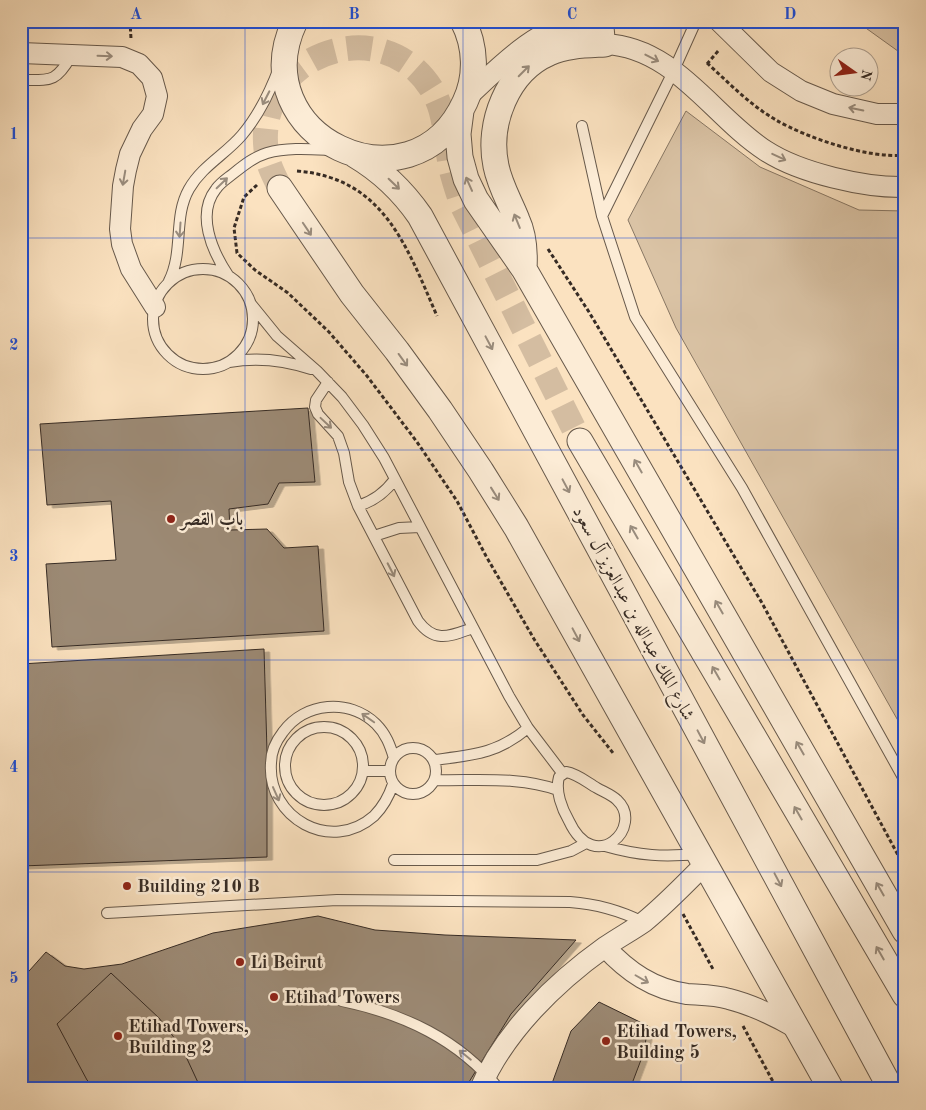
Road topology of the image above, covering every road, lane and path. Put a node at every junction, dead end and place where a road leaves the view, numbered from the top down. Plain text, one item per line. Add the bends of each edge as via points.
1 (130, 21) edge
2 (463, 21) edge
3 (696, 21) edge
4 (725, 28) edge
5 (604, 31) edge
6 (290, 32) edge
7 (132, 42) dead end
8 (21, 53) edge
9 (71, 56) junction
10 (707, 64) junction
11 (674, 70) junction
12 (21, 80) edge
13 (690, 84) junction
14 (464, 103) junction
15 (905, 114) edge
16 (582, 126) dead end
17 (349, 153) junction
18 (905, 155) edge
19 (276, 181) junction
20 (905, 187) edge
21 (602, 216) junction
22 (544, 243) dead end
23 (524, 269) junction
24 (228, 276) junction
25 (167, 284) junction
26 (250, 304) junction
27 (155, 307) junction
28 (437, 316) dead end
29 (228, 363) junction
30 (316, 371) junction
31 (328, 382) junction
32 (580, 441) tunnel mouth
33 (395, 479) junction
34 (358, 506) junction
35 (420, 527) junction
36 (374, 536) junction
37 (473, 628) junction
38 (528, 728) junction
39 (394, 758) junction
40 (617, 758) dead end
41 (434, 760) junction
42 (362, 771) junction
43 (390, 771) junction
44 (562, 774) junction
45 (435, 780) junction
46 (905, 781) edge
47 (393, 784) junction
48 (558, 790) junction
49 (586, 843) junction
50 (604, 846) junction
51 (702, 859) junction
52 (394, 860) dead end
53 (905, 868) edge
54 (680, 909) dead end
55 (107, 913) dead end
56 (643, 922) junction
57 (905, 931) edge
58 (605, 947) junction
59 (714, 971) dead end
60 (905, 995) edge
61 (342, 1001) dead end
62 (742, 1024) dead end
63 (796, 1028) junction
64 (483, 1081) edge
65 (499, 1089) edge
66 (777, 1089) edge
67 (830, 1089) edge
68 (891, 1089) edge

1 - 7 path
2 - 14 street via 474,62
3 - 11 lane
4 - 10 path
15 -> 4 street via 877,114 833,104 801,91 771,72
5 -> 11 street via 629,48
5 - 14 street via 570,27 553,30 519,51
23 -> 5 street via 521,231 496,166 494,139 498,114 513,84 537,59
6 - 17 street, شارع الملك عبدالله بن عبدالعزيز آل سعود via 285,71 298,112 314,132
6 -> 25 lane via 266,99 255,118 242,135 196,177 188,190 180,217 177,260
8 - 9 street
9 - 12 lane via 64,69 52,79
9 -> 27 street via 122,57 139,64 152,78 157,96 154,114 142,129 130,154 123,186 120,229 131,269
10 - 13 path
10 - 18 path via 776,120 818,140 858,152
11 - 13 street
11 - 21 lane
13 -> 20 street via 767,152 804,168 848,181
14 - 17 street via 442,135 415,151 385,158
23 -> 14 street via 476,200 466,179 458,134
16 - 21 lane
24 -> 17 lane via 213,249 208,229 210,198 219,186 245,163 268,153 306,148
17 -> 68 street, شارع الملك عبدالله بن عبدالعزيز آل سعود via 392,181 420,216
19 - 28 path via 298,170 325,176 361,191 391,222 406,246
19 - 40 path via 244,197 234,228 238,253 329,332 417,442 457,502 534,640 583,715
19 -> 51 street via 352,294 481,471 549,585
21 - 46 lane via 635,317 742,488
22 - 53 path via 589,312 762,602
57 -> 23 street
24 - 25 lane via 210,270 192,270
24 - 26 lane via 238,283
25 - 27 lane
26 - 29 lane via 253,315 250,337
26 - 30 lane via 277,336
27 - 29 lane via 154,330 173,359 194,368 206,369
29 - 30 lane via 274,360
30 - 31 lane
31 - 33 lane via 363,425
31 -> 34 lane via 315,407 342,444 345,469
60 -> 32 street
33 - 34 lane via 378,497
33 - 35 lane
34 - 36 lane
35 - 36 lane via 399,528
35 - 37 lane
36 -> 37 lane via 424,629 441,636
37 - 38 lane
38 - 41 lane via 510,742 489,751
38 - 44 lane
39 - 41 lane via 401,751 419,748
39 - 43 lane
39 -> 47 lane via 377,724 356,710 331,706 306,712 286,727 274,748 270,767 272,786 284,808 303,824 327,831 346,830 363,824 382,807
41 - 45 lane
42 - 42 lane via 361,755 353,740 329,727 302,733 294,740 284,760 288,782 294,792 313,804 329,805 345,799 354,792
42 - 43 lane
43 - 47 lane
44 - 48 lane
44 - 50 lane via 576,775 618,800 623,808 626,817 620,835
45 - 47 lane via 421,794 410,795
45 - 48 lane via 516,781
48 - 49 lane via 571,826
49 - 50 lane
49 - 52 lane via 537,860
50 - 51 lane via 652,856
51 - 56 street via 674,896
51 - 63 street
54 - 59 path
55 - 56 lane via 337,900 570,902 607,907
56 - 58 street
58 -> 63 street via 618,962 650,983 686,994 728,998 775,1016
58 - 64 street via 536,1007 506,1042
64 -> 61 lane via 462,1052 434,1034 405,1019
62 - 66 path
63 - 67 street
64 - 65 lane

